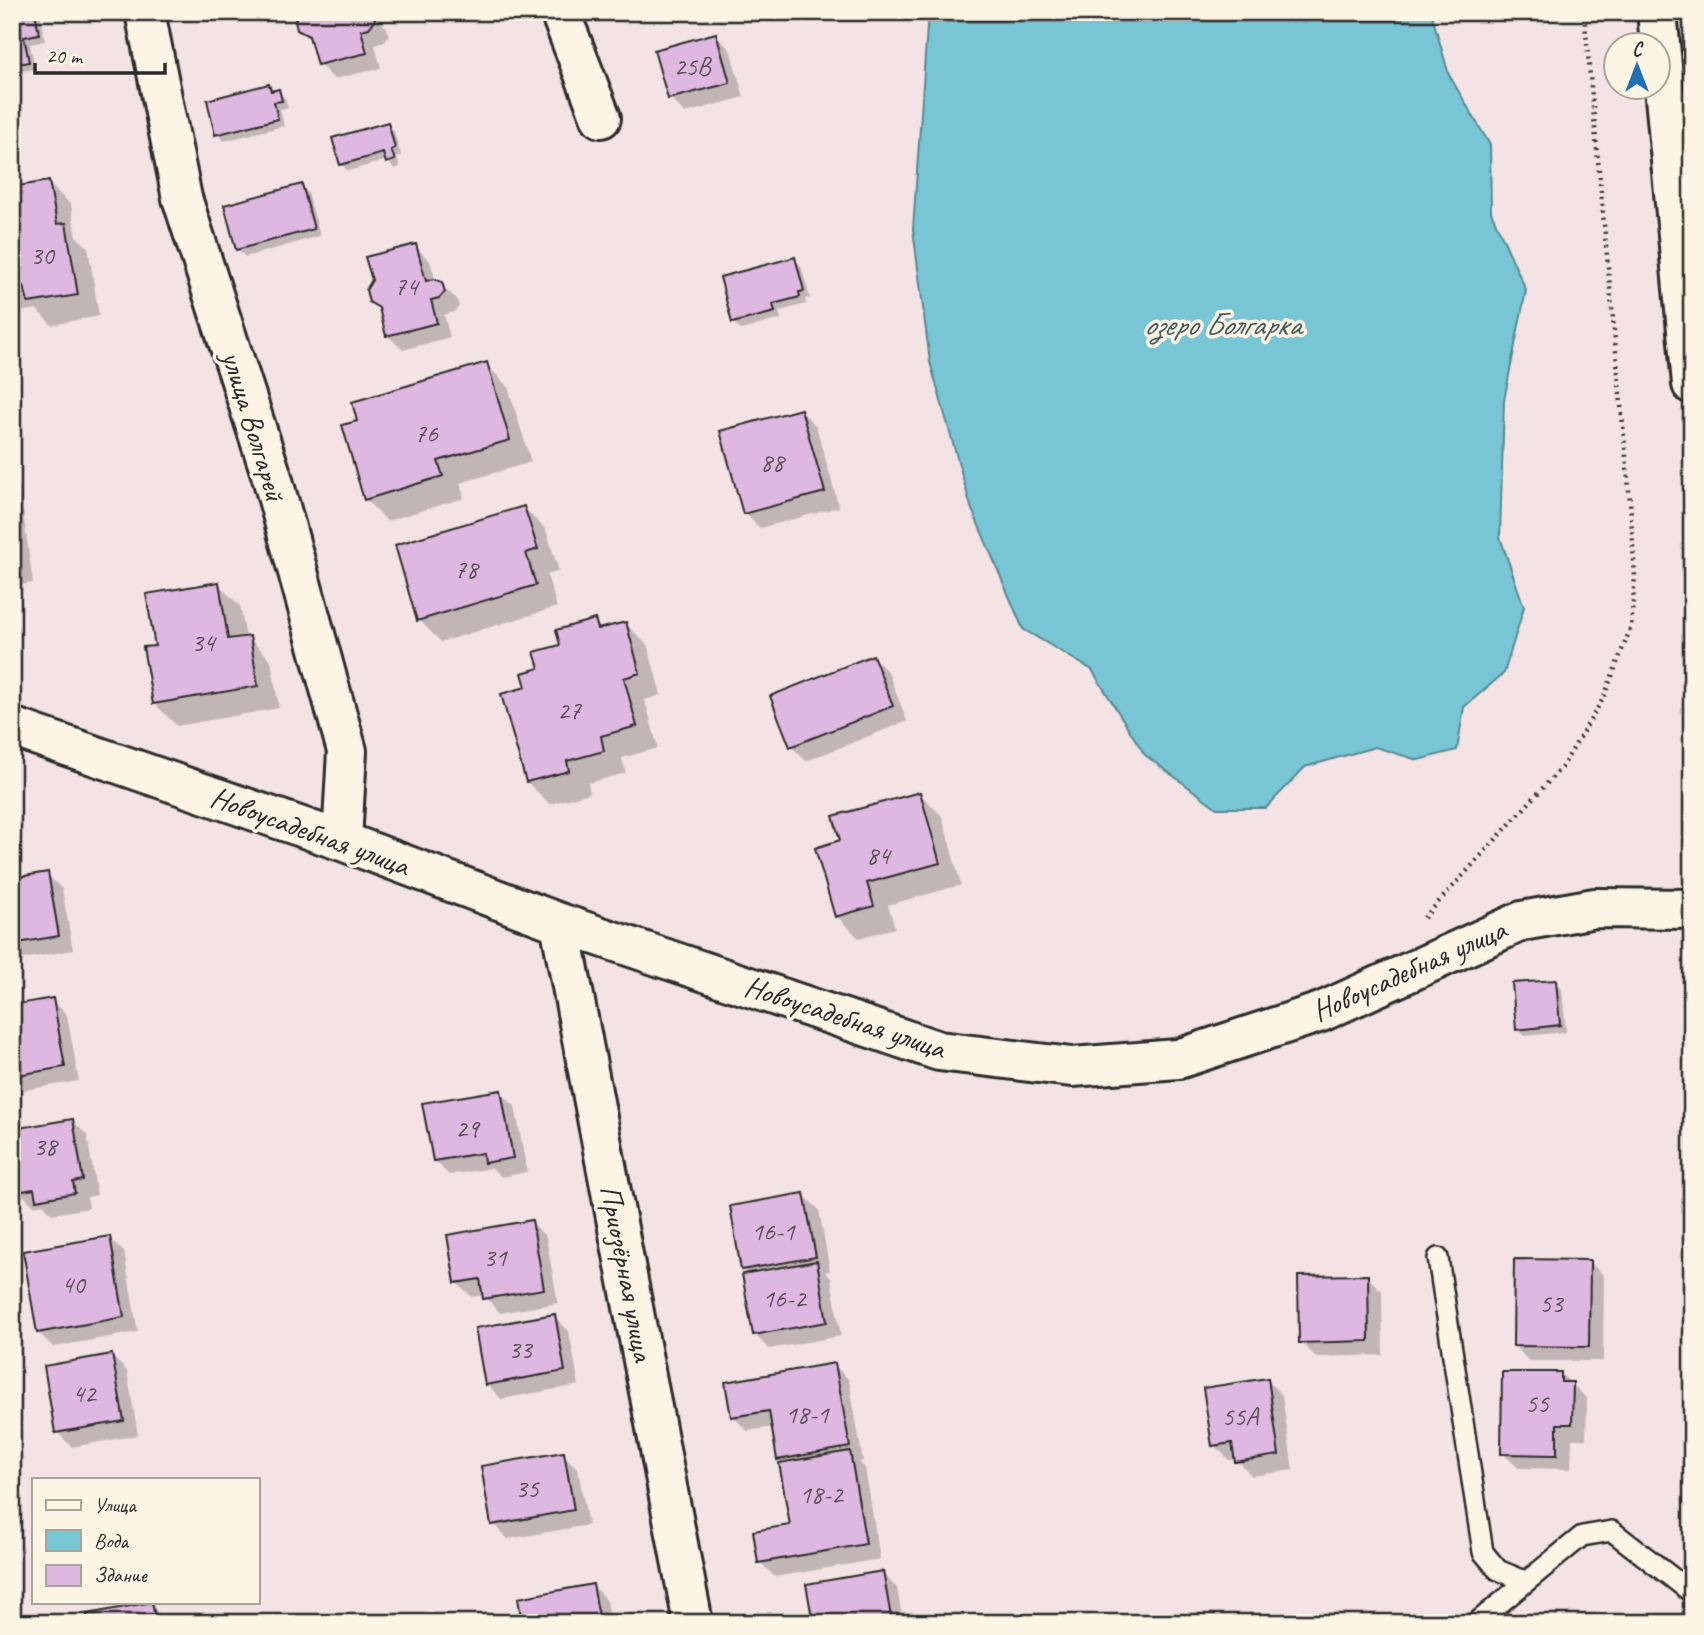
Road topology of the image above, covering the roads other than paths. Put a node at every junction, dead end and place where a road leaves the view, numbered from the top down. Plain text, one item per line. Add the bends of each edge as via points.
1 (145, 12) edge
2 (560, 12) edge
3 (1657, 12) edge
4 (601, 118) dead end
5 (1688, 297) edge
6 (1692, 384) edge
7 (12, 727) edge
8 (342, 841) junction
9 (1692, 909) edge
10 (560, 923) junction
11 (1438, 1258) dead end
12 (1525, 1581) junction
13 (1692, 1593) edge
14 (693, 1623) edge
15 (1476, 1623) edge

1 - 8 street, улица Волгарей via 182,198 272,477 347,751
2 - 4 street
3 - 5 street
5 - 6 street
7 - 8 street, Новоусадебная улица
8 - 10 street, Новоусадебная улица
9 - 10 street, Новоусадебная улица via 1595,908 1522,920 1321,1012 1178,1059 1072,1067 939,1051
10 - 14 street, Приозёрная улица
11 - 12 lane via 1483,1552 1497,1570
12 - 13 lane via 1582,1536 1612,1531
12 - 15 lane

